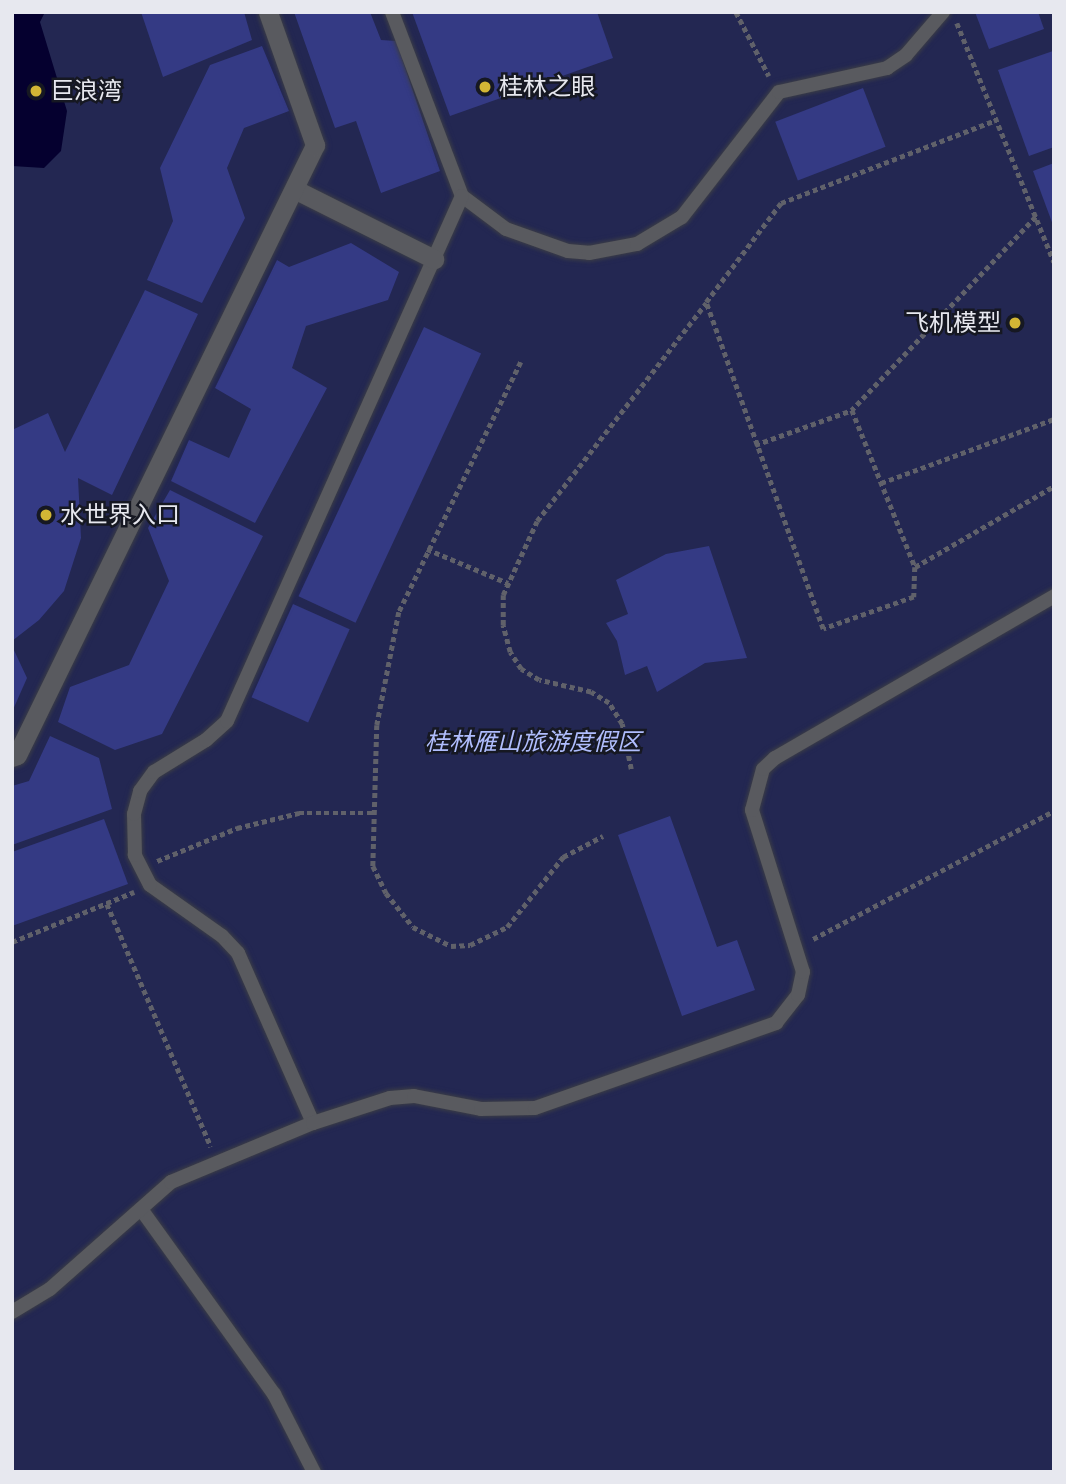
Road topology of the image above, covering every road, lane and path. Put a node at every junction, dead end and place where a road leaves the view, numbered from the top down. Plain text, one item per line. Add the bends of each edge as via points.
1 (268, 12) edge
2 (392, 12) edge
3 (736, 12) edge
4 (943, 12) edge
5 (953, 12) edge
6 (779, 92) junction
7 (996, 120) junction
8 (294, 189) junction
9 (462, 196) junction
10 (1036, 218) junction
11 (434, 259) junction
12 (1054, 262) edge
13 (706, 302) junction
14 (521, 362) dead end
15 (852, 410) junction
16 (1054, 419) edge
17 (755, 445) junction
18 (881, 483) junction
19 (1054, 486) edge
20 (427, 549) junction
21 (915, 567) junction
22 (508, 583) junction
23 (1054, 596) edge
24 (12, 757) edge
25 (631, 769) dead end
26 (1054, 811) edge
27 (373, 813) junction
28 (603, 836) dead end
29 (140, 868) junction
30 (150, 885) junction
31 (107, 904) junction
32 (12, 942) edge
33 (799, 947) junction
34 (313, 1123) junction
35 (217, 1161) junction
36 (141, 1209) junction
37 (12, 1312) edge
38 (314, 1472) edge

1 - 8 street via 315,145
2 - 9 lane
3 - 6 path
4 - 6 lane via 906,55 887,68
5 - 7 path
6 - 9 lane via 699,199 668,228 637,244 617,250 568,251 506,229
7 - 10 path
7 - 13 path via 782,203
8 - 11 street
8 - 24 street via 17,755
9 - 11 lane
10 - 12 path
10 - 15 path
11 - 29 lane via 227,721 206,740 154,772 140,791 132,828
13 - 17 path
13 - 22 path via 537,521
14 - 20 path
15 - 17 path
15 - 18 path
16 - 18 path
17 - 21 path via 823,629 914,597
18 - 21 path
19 - 21 path
20 - 22 path
20 - 27 path via 393,633 377,725
22 - 25 path via 503,625 510,652 521,669 539,680 592,692 608,703 622,724
23 - 33 lane via 763,769 752,810
26 - 33 path
27 - 28 path via 371,855 380,883 413,927 451,946 481,943 497,934 563,857
27 - 29 path via 299,813 237,828
29 - 30 lane
30 - 31 path
30 - 34 lane via 222,936 238,953
31 - 32 path
31 - 35 path
33 - 34 lane via 803,972 799,995 784,1016 752,1034 535,1108 481,1109 414,1096 390,1098
34 - 35 lane
35 - 36 lane via 171,1182
36 - 37 lane via 50,1289
36 - 38 lane via 274,1394

